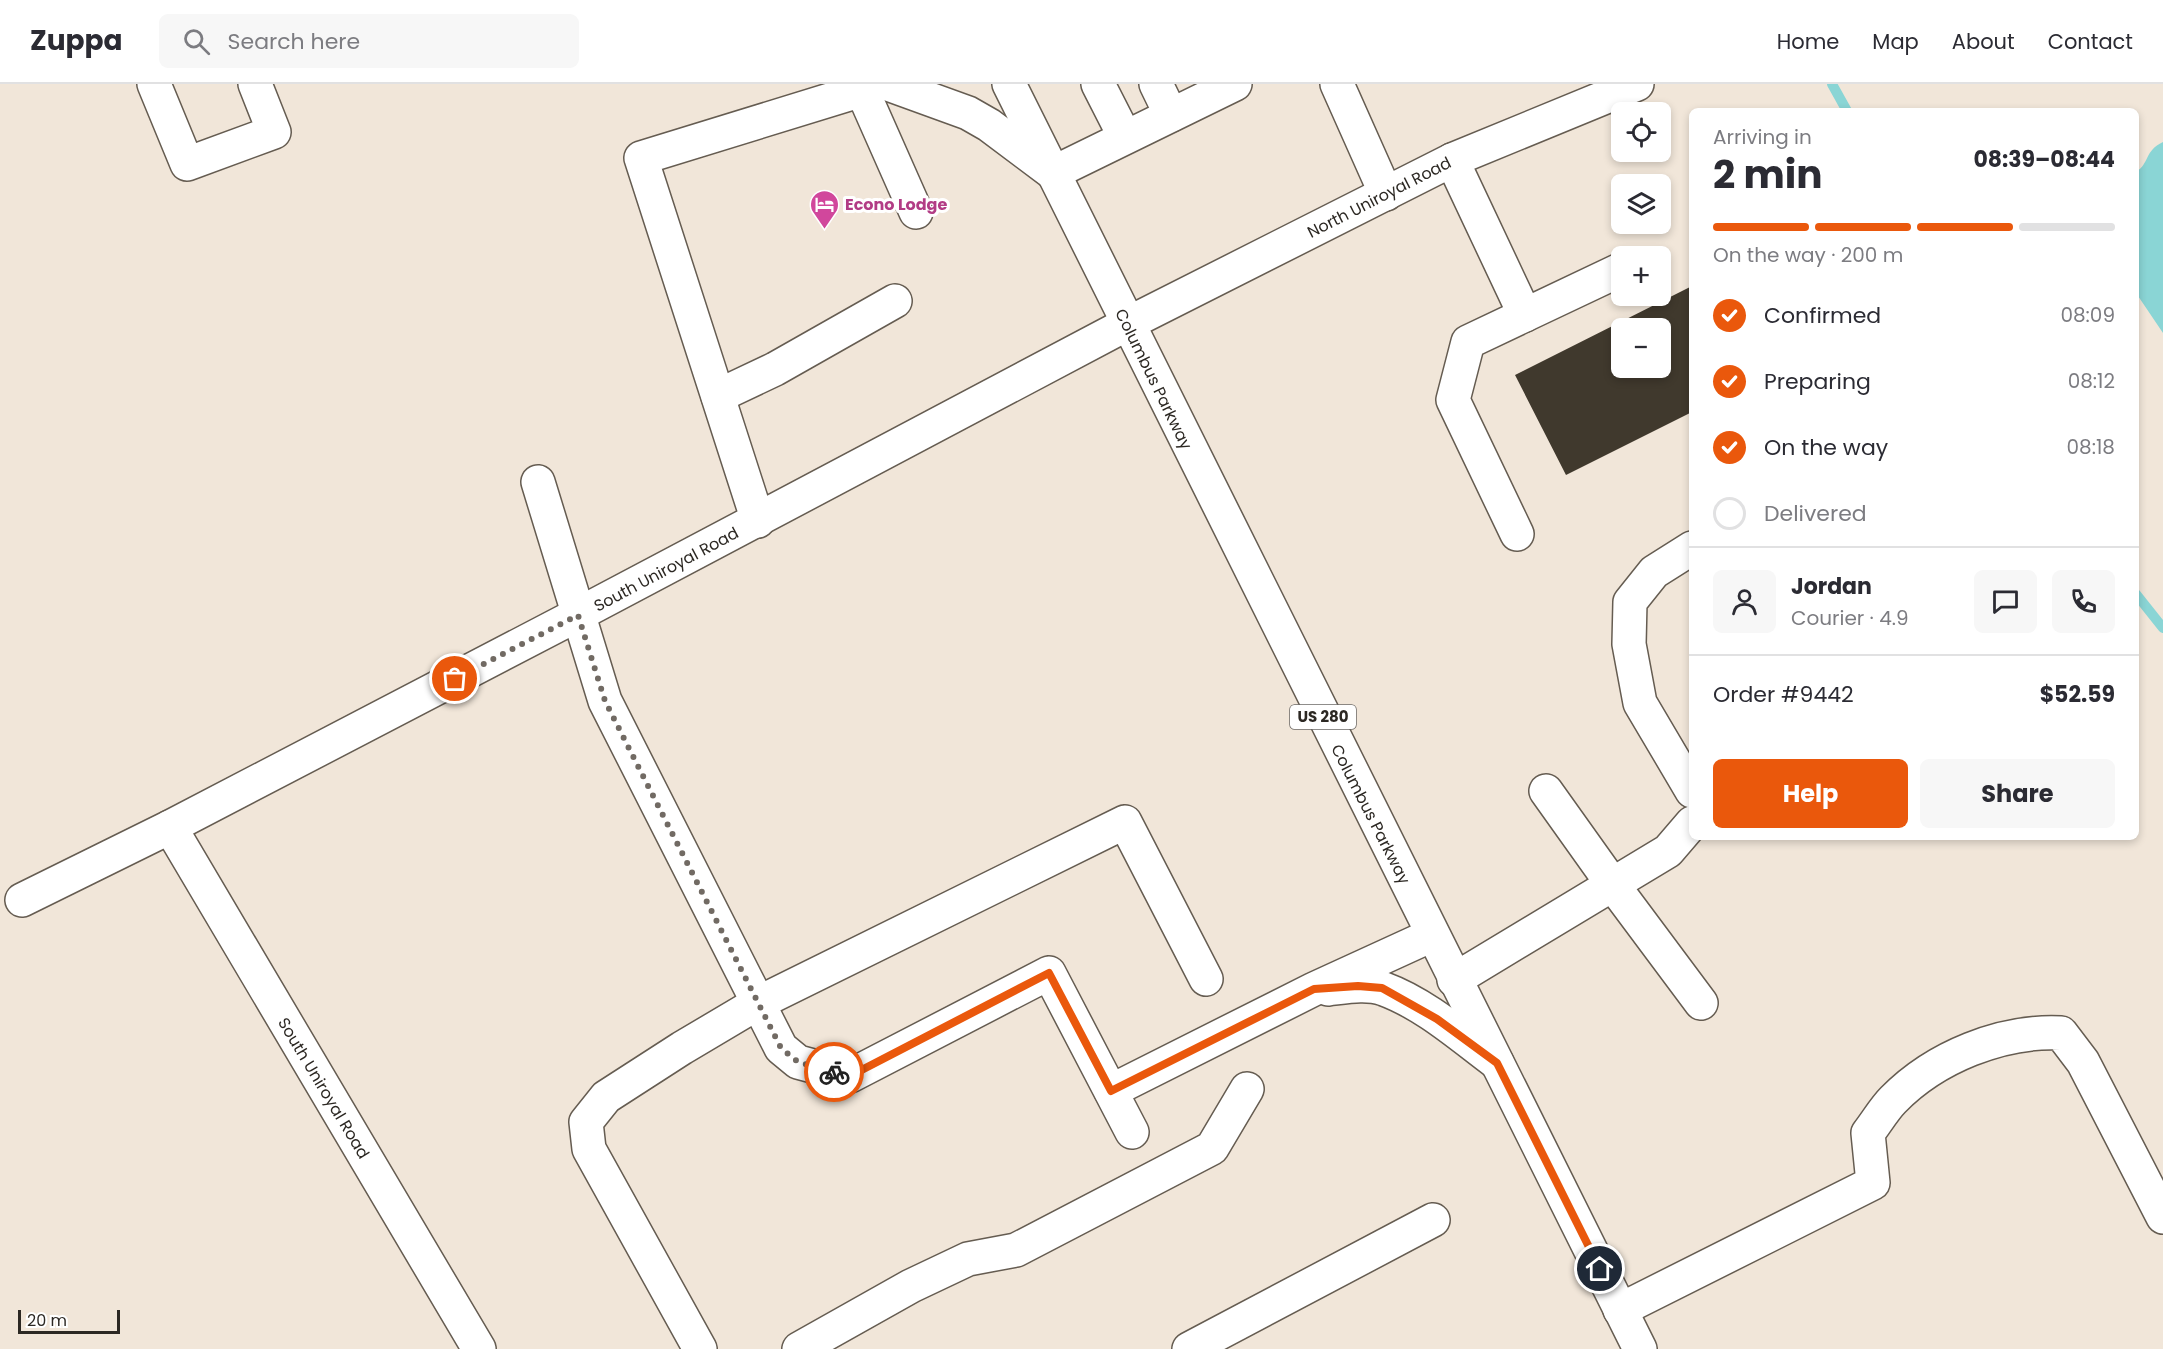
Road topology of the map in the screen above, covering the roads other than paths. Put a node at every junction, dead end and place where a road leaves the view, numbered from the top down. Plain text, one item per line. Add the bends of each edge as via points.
1 (154, 84) edge
2 (255, 84) edge
3 (1009, 84) edge
4 (1098, 84) edge
5 (1156, 84) edge
6 (1234, 84) edge
7 (1337, 84) edge
8 (1637, 84) edge
9 (873, 86) edge
10 (1171, 115) junction
11 (1125, 136) junction
12 (1452, 160) junction
13 (1053, 173) junction
14 (1386, 194) junction
15 (916, 212) dead end
16 (1611, 274) edge
17 (895, 301) dead end
18 (1525, 315) junction
19 (1127, 324) junction
20 (718, 396) junction
21 (538, 482) dead end
22 (758, 521) junction
23 (1517, 534) dead end
24 (1689, 550) edge
25 (578, 615) junction
26 (1689, 786) edge
27 (1546, 791) dead end
28 (1689, 826) edge
29 (170, 827) junction
30 (1613, 885) junction
31 (22, 900) dead end
32 (1432, 935) junction
33 (1206, 979) dead end
34 (1454, 980) junction
35 (1314, 989) junction
36 (758, 1003) junction
37 (1701, 1003) dead end
38 (1497, 1063) junction
39 (1247, 1089) dead end
40 (1111, 1091) junction
41 (1132, 1132) dead end
42 (2163, 1217) edge
43 (1433, 1220) dead end
44 (1620, 1310) junction
45 (478, 1349) edge
46 (700, 1349) edge
47 (799, 1349) edge
48 (1189, 1349) edge
49 (1640, 1349) edge

1 - 2 main road via 187,164 274,132
3 - 13 main road, Columbus Parkway / US 280
4 - 11 main road
5 - 10 main road
6 - 10 main road
7 - 14 main road
8 - 12 main road, North Uniroyal Road
9 - 13 main road via 968,113
9 - 15 main road
9 - 20 main road via 641,158
10 - 11 main road
11 - 13 main road
12 - 14 main road, North Uniroyal Road
12 - 18 main road
13 - 19 main road, Columbus Parkway / US 280
14 - 19 main road, North Uniroyal Road
16 - 18 main road
17 - 20 main road via 775,369
18 - 23 main road via 1468,342 1453,400
19 - 22 main road, South Uniroyal Road
19 - 32 main road, Columbus Parkway / US 280
20 - 22 main road
21 - 25 main road
22 - 25 main road, South Uniroyal Road
24 - 26 main road via 1654,572 1630,602 1629,644 1640,703
25 - 29 main road, South Uniroyal Road
25 - 36 main road via 605,701
27 - 30 main road
28 - 30 main road via 1668,851
29 - 31 main road, South Uniroyal Road
29 - 45 main road, South Uniroyal Road
30 - 34 main road
30 - 37 main road
32 - 34 main road, Columbus Parkway / US 280
32 - 35 main road
33 - 36 main road via 1125,822
34 - 38 main road, Columbus Parkway / US 280
35 - 38 main road via 1382,988 1437,1019
35 - 40 main road
36 - 40 main road via 781,1048 798,1062 850,1076 1049,973
36 - 46 main road via 606,1097 586,1122 589,1149
38 - 44 main road, Columbus Parkway / US 280
39 - 47 main road via 1212,1148 1016,1250 969,1259 911,1286
40 - 41 main road
42 - 44 main road via 2084,1062 2061,1033 2036,1032 1989,1043 1936,1066 1893,1100 1868,1134 1873,1183
43 - 48 main road
44 - 49 main road, Columbus Parkway / US 280

